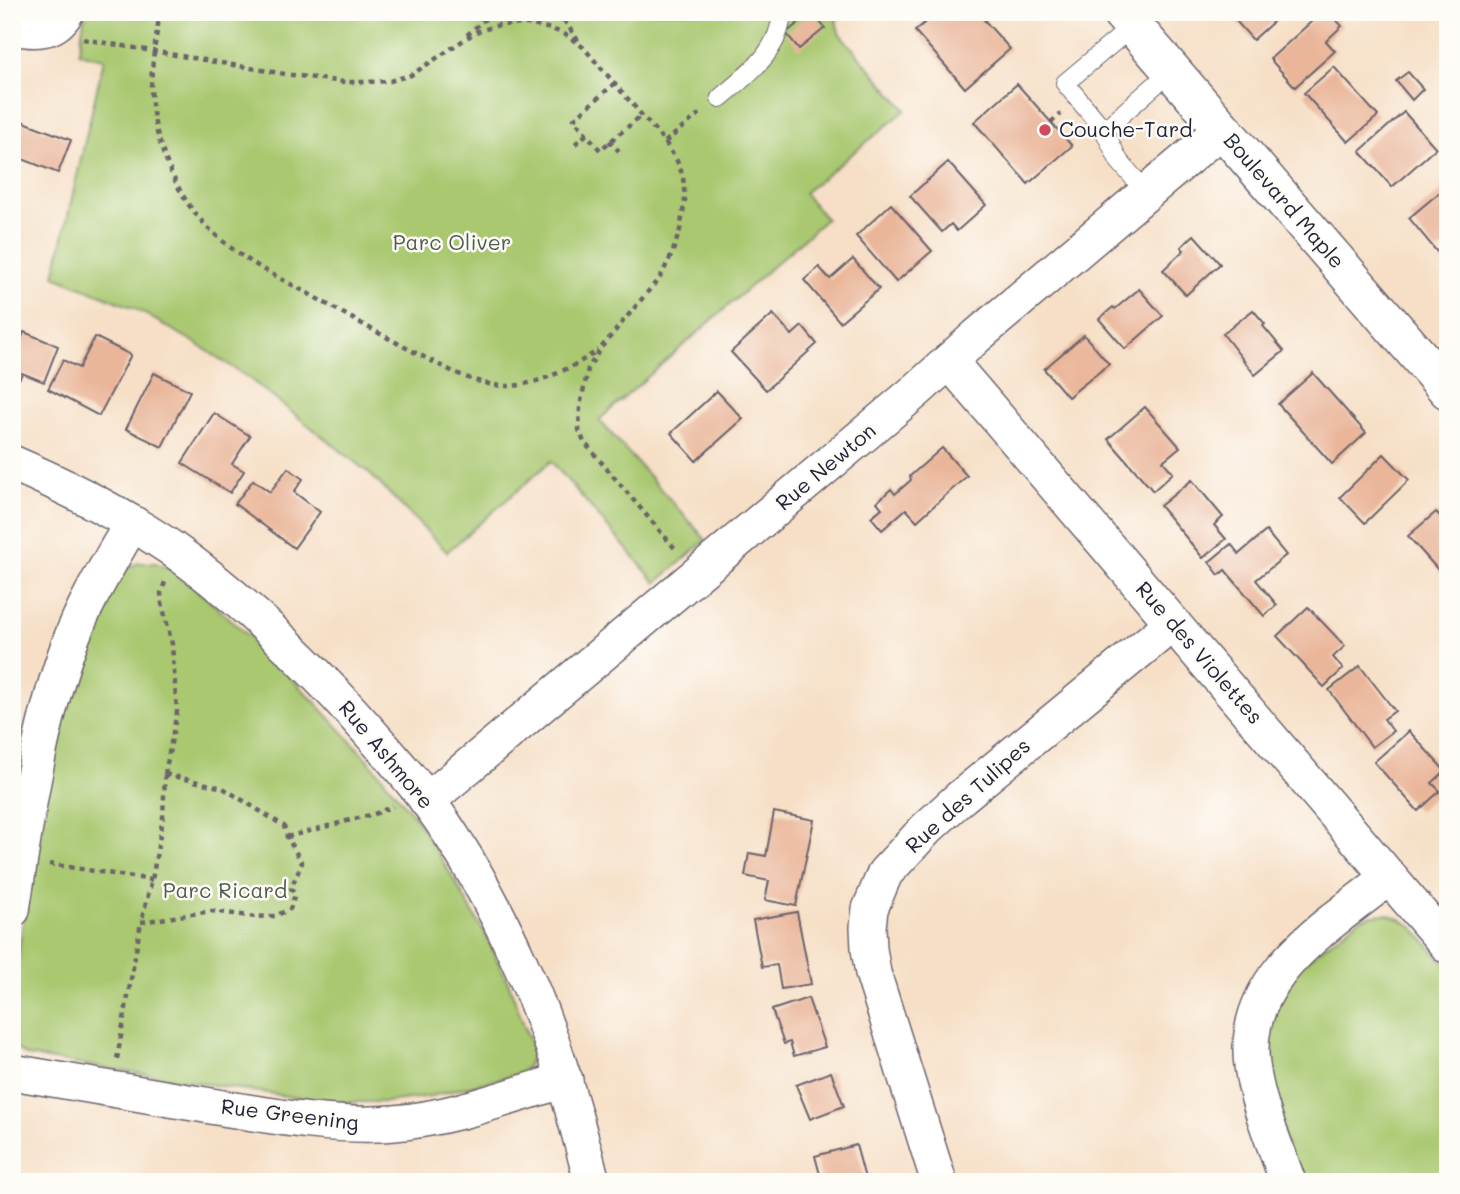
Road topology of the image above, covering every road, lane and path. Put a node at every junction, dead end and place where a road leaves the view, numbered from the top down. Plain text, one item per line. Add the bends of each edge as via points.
1 (160, 12) edge
2 (493, 12) edge
3 (558, 12) edge
4 (782, 12) edge
5 (993, 12) edge
6 (1127, 19) edge
7 (984, 20) dead end
8 (67, 26) edge
9 (12, 27) edge
10 (456, 45) junction
11 (583, 47) junction
12 (154, 52) junction
13 (1171, 71) junction
14 (615, 83) junction
15 (720, 98) joint
16 (575, 104) dead end
17 (582, 111) junction
18 (642, 115) junction
19 (1222, 129) junction
20 (1104, 130) junction
21 (587, 134) junction
22 (610, 141) junction
23 (666, 142) junction
24 (575, 144) dead end
25 (619, 151) dead end
26 (1146, 192) junction
27 (600, 349) junction
28 (949, 361) junction
29 (1448, 390) edge
30 (12, 463) edge
31 (132, 523) junction
32 (681, 555) dead end
33 (170, 577) dead end
34 (1173, 623) junction
35 (165, 774) junction
36 (414, 801) junction
37 (287, 837) junction
38 (46, 864) dead end
39 (1389, 877) junction
40 (152, 880) junction
41 (12, 910) edge
42 (141, 922) junction
43 (1448, 946) edge
44 (115, 1070) dead end
45 (12, 1072) edge
46 (565, 1080) junction
47 (592, 1182) edge
48 (939, 1182) edge
49 (1289, 1182) edge

1 - 12 path
2 - 10 path
3 - 11 path
4 - 15 lane via 770,50
5 - 7 path
6 - 13 street, Boulevard Maple
6 - 20 lane via 1065,83
8 - 9 street
8 - 12 path
10 - 11 path via 499,25 527,24 552,29
10 - 12 path via 411,75 366,82
11 - 14 path
12 - 27 path via 154,121 176,184 209,229 261,268 452,371 492,385 524,384 565,371
13 - 19 street, Boulevard Maple
13 - 20 lane
14 - 17 path
14 - 18 path
15 - 23 path
16 - 17 path
17 - 21 path via 574,118
18 - 22 path
18 - 23 path
19 - 26 street, Rue Newton
19 - 29 street, Boulevard Maple
20 - 26 lane via 1119,162
21 - 22 path via 600,150
21 - 24 path
22 - 25 path
23 - 27 path via 683,176 680,230 661,276
26 - 28 street, Rue Newton
27 - 32 path via 589,369 579,430 584,442
28 - 34 street, Rue des Violettes
28 - 36 street, Rue Newton via 781,504
30 - 31 street, Rue Ashmore
31 - 36 street, Rue Ashmore via 196,566 298,655 378,742
31 - 41 street via 85,607 59,676 41,743
33 - 35 path via 161,593 172,644 177,712
34 - 39 street, Rue des Violettes
34 - 48 street, Rue des Tulipes via 935,820 885,873 876,892 868,927 873,973
35 - 37 path via 223,788 284,826
35 - 40 path
36 - 37 path
36 - 46 street, Rue Ashmore via 472,870 536,999
37 - 42 path via 302,863 291,888 295,895 290,909 275,916 212,911
38 - 40 path
39 - 43 street, Rue des Violettes
39 - 49 street via 1291,956 1255,1015 1252,1068
40 - 42 path
42 - 44 path
45 - 46 street, Rue Greening via 278,1116 370,1124 422,1120
46 - 47 street, Rue Ashmore

